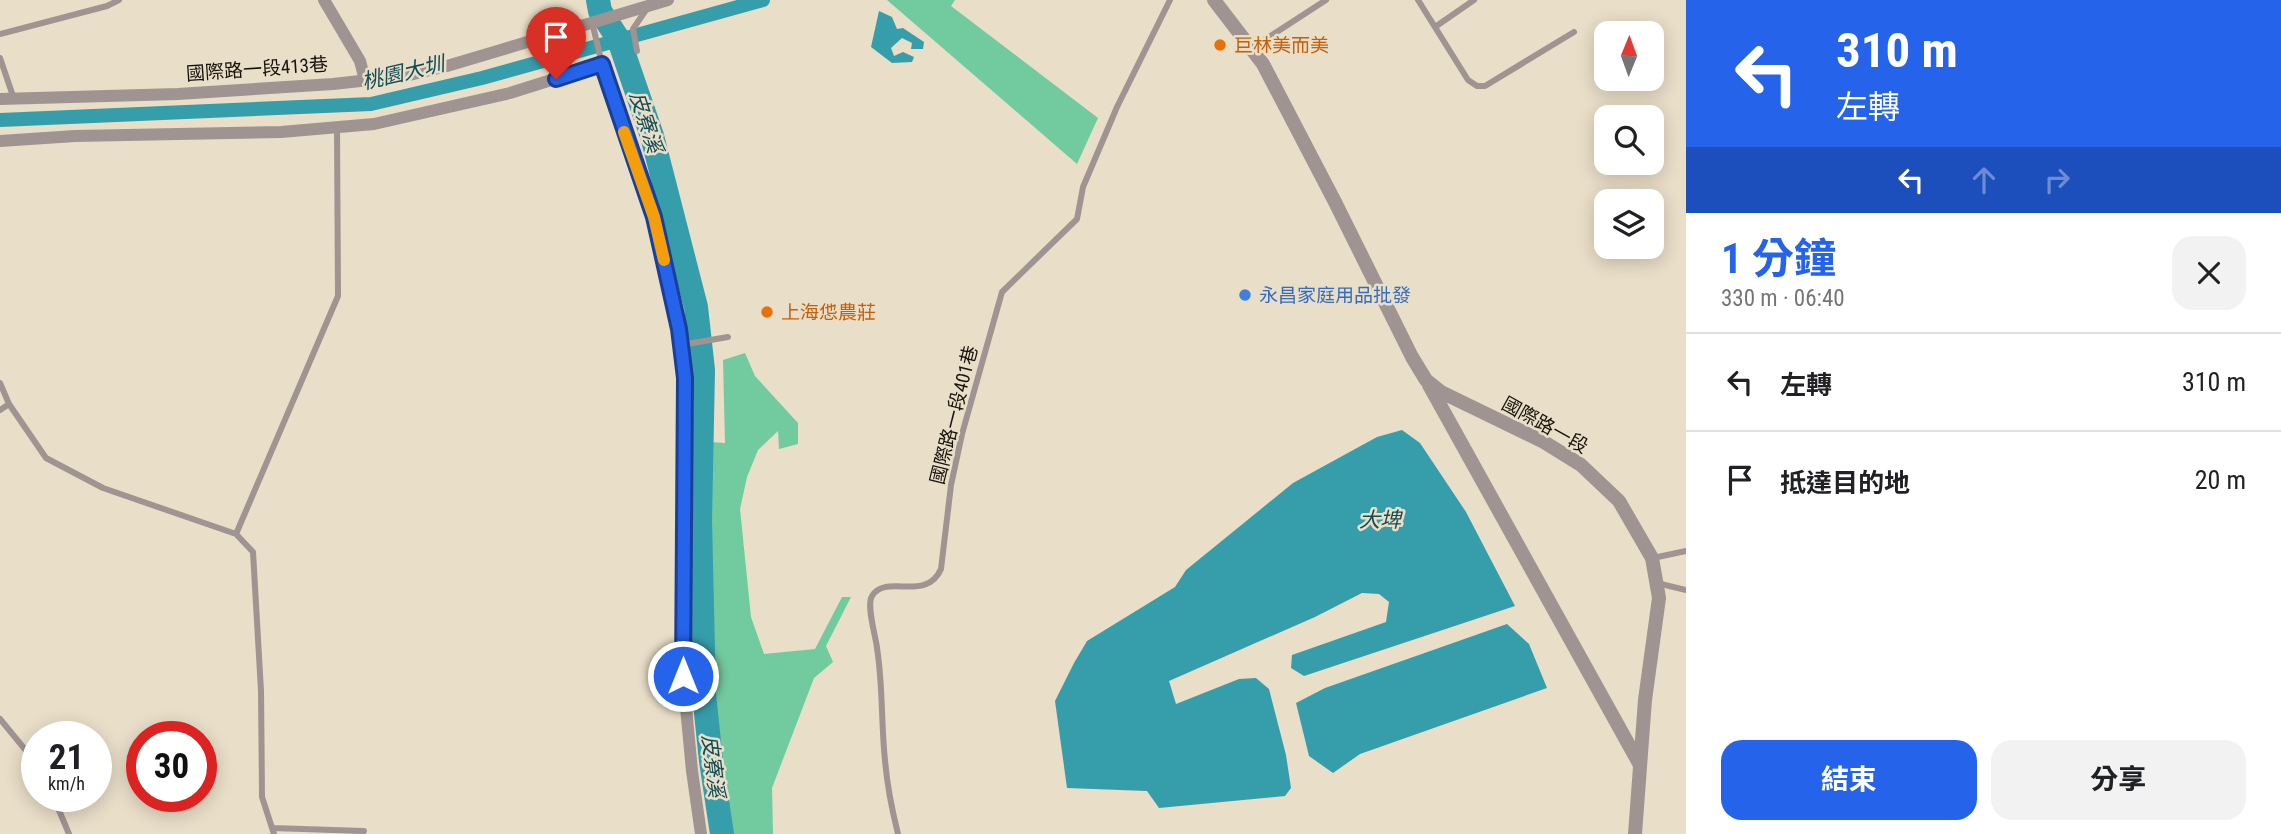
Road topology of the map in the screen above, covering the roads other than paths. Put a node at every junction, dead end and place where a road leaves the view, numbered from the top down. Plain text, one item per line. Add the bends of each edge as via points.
1 (119, 0) edge
2 (324, 0) edge
3 (667, 0) edge
4 (1170, 0) edge
5 (1214, 0) edge
6 (1326, 0) edge
7 (1418, 0) edge
8 (1475, 0) edge
9 (649, 5) junction
10 (592, 22) junction
11 (1435, 27) junction
12 (1574, 32) dead end
13 (0, 34) edge
14 (1252, 48) junction
15 (637, 51) dead end
16 (0, 58) edge
17 (602, 64) junction
18 (365, 80) junction
19 (0, 99) edge
20 (14, 99) junction
21 (337, 127) junction
22 (0, 141) edge
23 (728, 337) dead end
24 (681, 345) junction
25 (1426, 380) junction
26 (0, 383) edge
27 (9, 404) junction
28 (0, 410) edge
29 (236, 534) junction
30 (1686, 551) edge
31 (1652, 558) junction
32 (1657, 583) junction
33 (1686, 590) edge
34 (0, 719) edge
35 (21, 745) edge
36 (1641, 766) junction
37 (59, 812) edge
38 (273, 831) edge
39 (363, 831) dead end
40 (68, 834) edge
41 (701, 834) edge
42 (898, 834) edge
43 (1635, 834) edge

1 - 13 lane
2 - 18 street via 360,61
3 - 9 street
4 - 42 lane, 國際路一段401巷 via 1083,187 1077,219 1002,292 962,434 937,579 927,586 878,590 872,596 885,760
5 - 14 street, 國際路一段
6 - 14 lane
7 - 11 lane
8 - 11 lane
9 - 10 street, 國際路一段413巷
9 - 15 lane via 632,29
10 - 17 lane
10 - 18 street, 國際路一段413巷 via 447,66
11 - 12 lane via 1468,80 1477,86 1485,86
14 - 25 street, 國際路一段
16 - 20 lane
17 - 21 street via 510,93 374,124
17 - 24 street via 654,217
18 - 20 street, 國際路一段413巷 via 178,94
19 - 20 street, 國際路一段413巷
21 - 22 street
21 - 29 lane via 338,296
23 - 24 lane
24 - 41 street via 685,378 683,676
25 - 31 street, 國際路一段 via 1581,465 1619,501
25 - 36 street, 國際路一段
26 - 27 lane
27 - 28 lane
27 - 29 lane via 46,458 103,488
29 - 38 lane via 253,552 261,797
30 - 31 lane
31 - 32 street, 國際路一段
32 - 33 lane
32 - 36 street, 國際路一段
34 - 35 lane
36 - 43 street, 國際路一段
37 - 40 lane
38 - 39 lane

